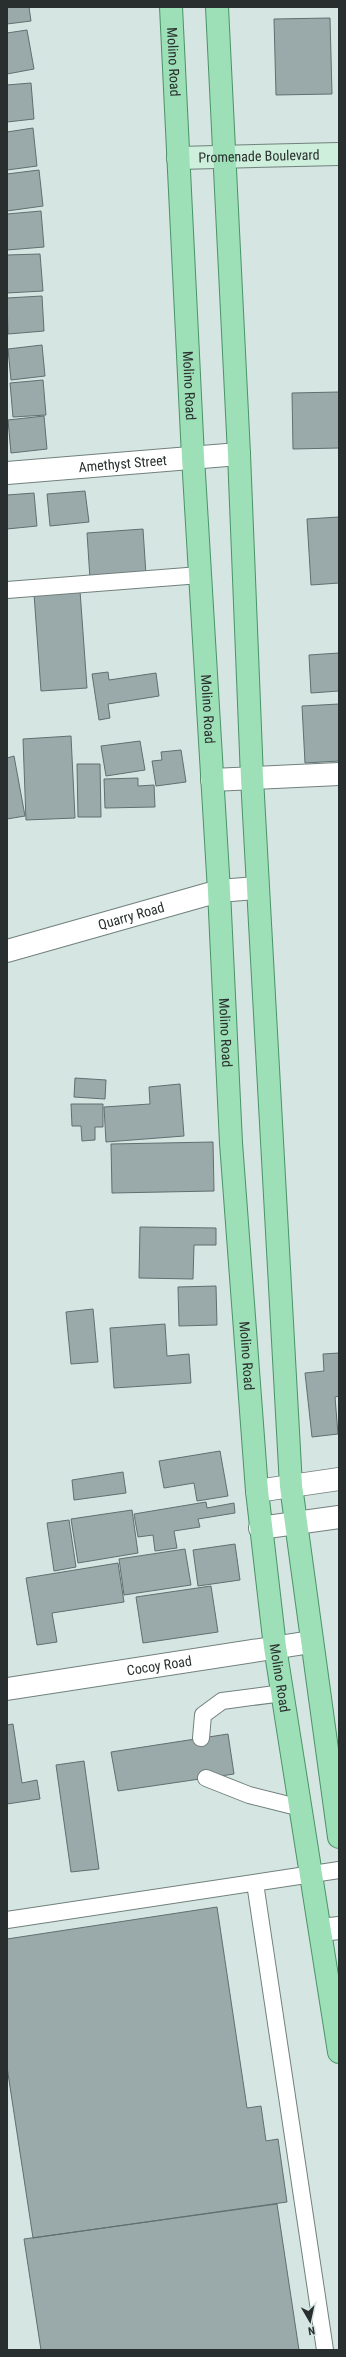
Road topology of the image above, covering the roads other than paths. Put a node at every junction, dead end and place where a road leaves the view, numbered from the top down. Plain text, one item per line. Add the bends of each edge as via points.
1 (171, 7) edge
2 (217, 7) edge
3 (339, 154) edge
4 (225, 157) junction
5 (178, 158) junction
6 (239, 454) junction
7 (193, 457) junction
8 (7, 473) edge
9 (200, 575) junction
10 (7, 590) edge
11 (339, 774) edge
12 (252, 778) junction
13 (212, 780) junction
14 (257, 888) junction
15 (219, 891) junction
16 (7, 951) edge
17 (339, 1479) edge
18 (291, 1486) junction
19 (256, 1491) junction
20 (339, 1517) edge
21 (295, 1523) junction
22 (260, 1528) junction
23 (311, 1642) junction
24 (276, 1647) junction
25 (7, 1689) edge
26 (283, 1693) junction
27 (201, 1738) dead end
28 (206, 1778) dead end
29 (301, 1808) junction
30 (339, 1837) edge
31 (339, 1870) edge
32 (313, 1875) junction
33 (256, 1883) junction
34 (7, 1920) edge
35 (330, 1929) edge
36 (339, 2052) edge
37 (325, 2350) edge

1 - 5 main road, Molino Road
2 - 4 main road
3 - 4 main road, Promenade Boulevard
4 - 5 main road, Promenade Boulevard
4 - 6 main road
5 - 7 main road, Molino Road
6 - 7 street, Amethyst Street
6 - 12 main road
7 - 8 street, Amethyst Street
7 - 9 main road, Molino Road
9 - 10 lane
9 - 13 main road, Molino Road
11 - 12 street
12 - 13 street
12 - 14 main road
13 - 15 main road, Molino Road
14 - 15 street, Quarry Road
14 - 18 main road
15 - 16 street, Quarry Road
15 - 19 main road, Molino Road via 231,1143
17 - 18 street
18 - 19 street
18 - 21 main road
19 - 22 main road, Molino Road
20 - 21 street
21 - 22 street
21 - 23 main road
22 - 24 main road, Molino Road
23 - 24 street, Cocoy Road
23 - 30 main road
24 - 25 street, Cocoy Road
24 - 26 main road, Molino Road
26 - 27 lane via 222,1701 203,1715
26 - 29 main road, Molino Road
28 - 29 lane via 249,1795
29 - 32 main road, Molino Road
31 - 32 lane
32 - 33 lane
32 - 35 main road, Molino Road
33 - 34 lane
33 - 37 lane
35 - 36 main road, Molino Road

